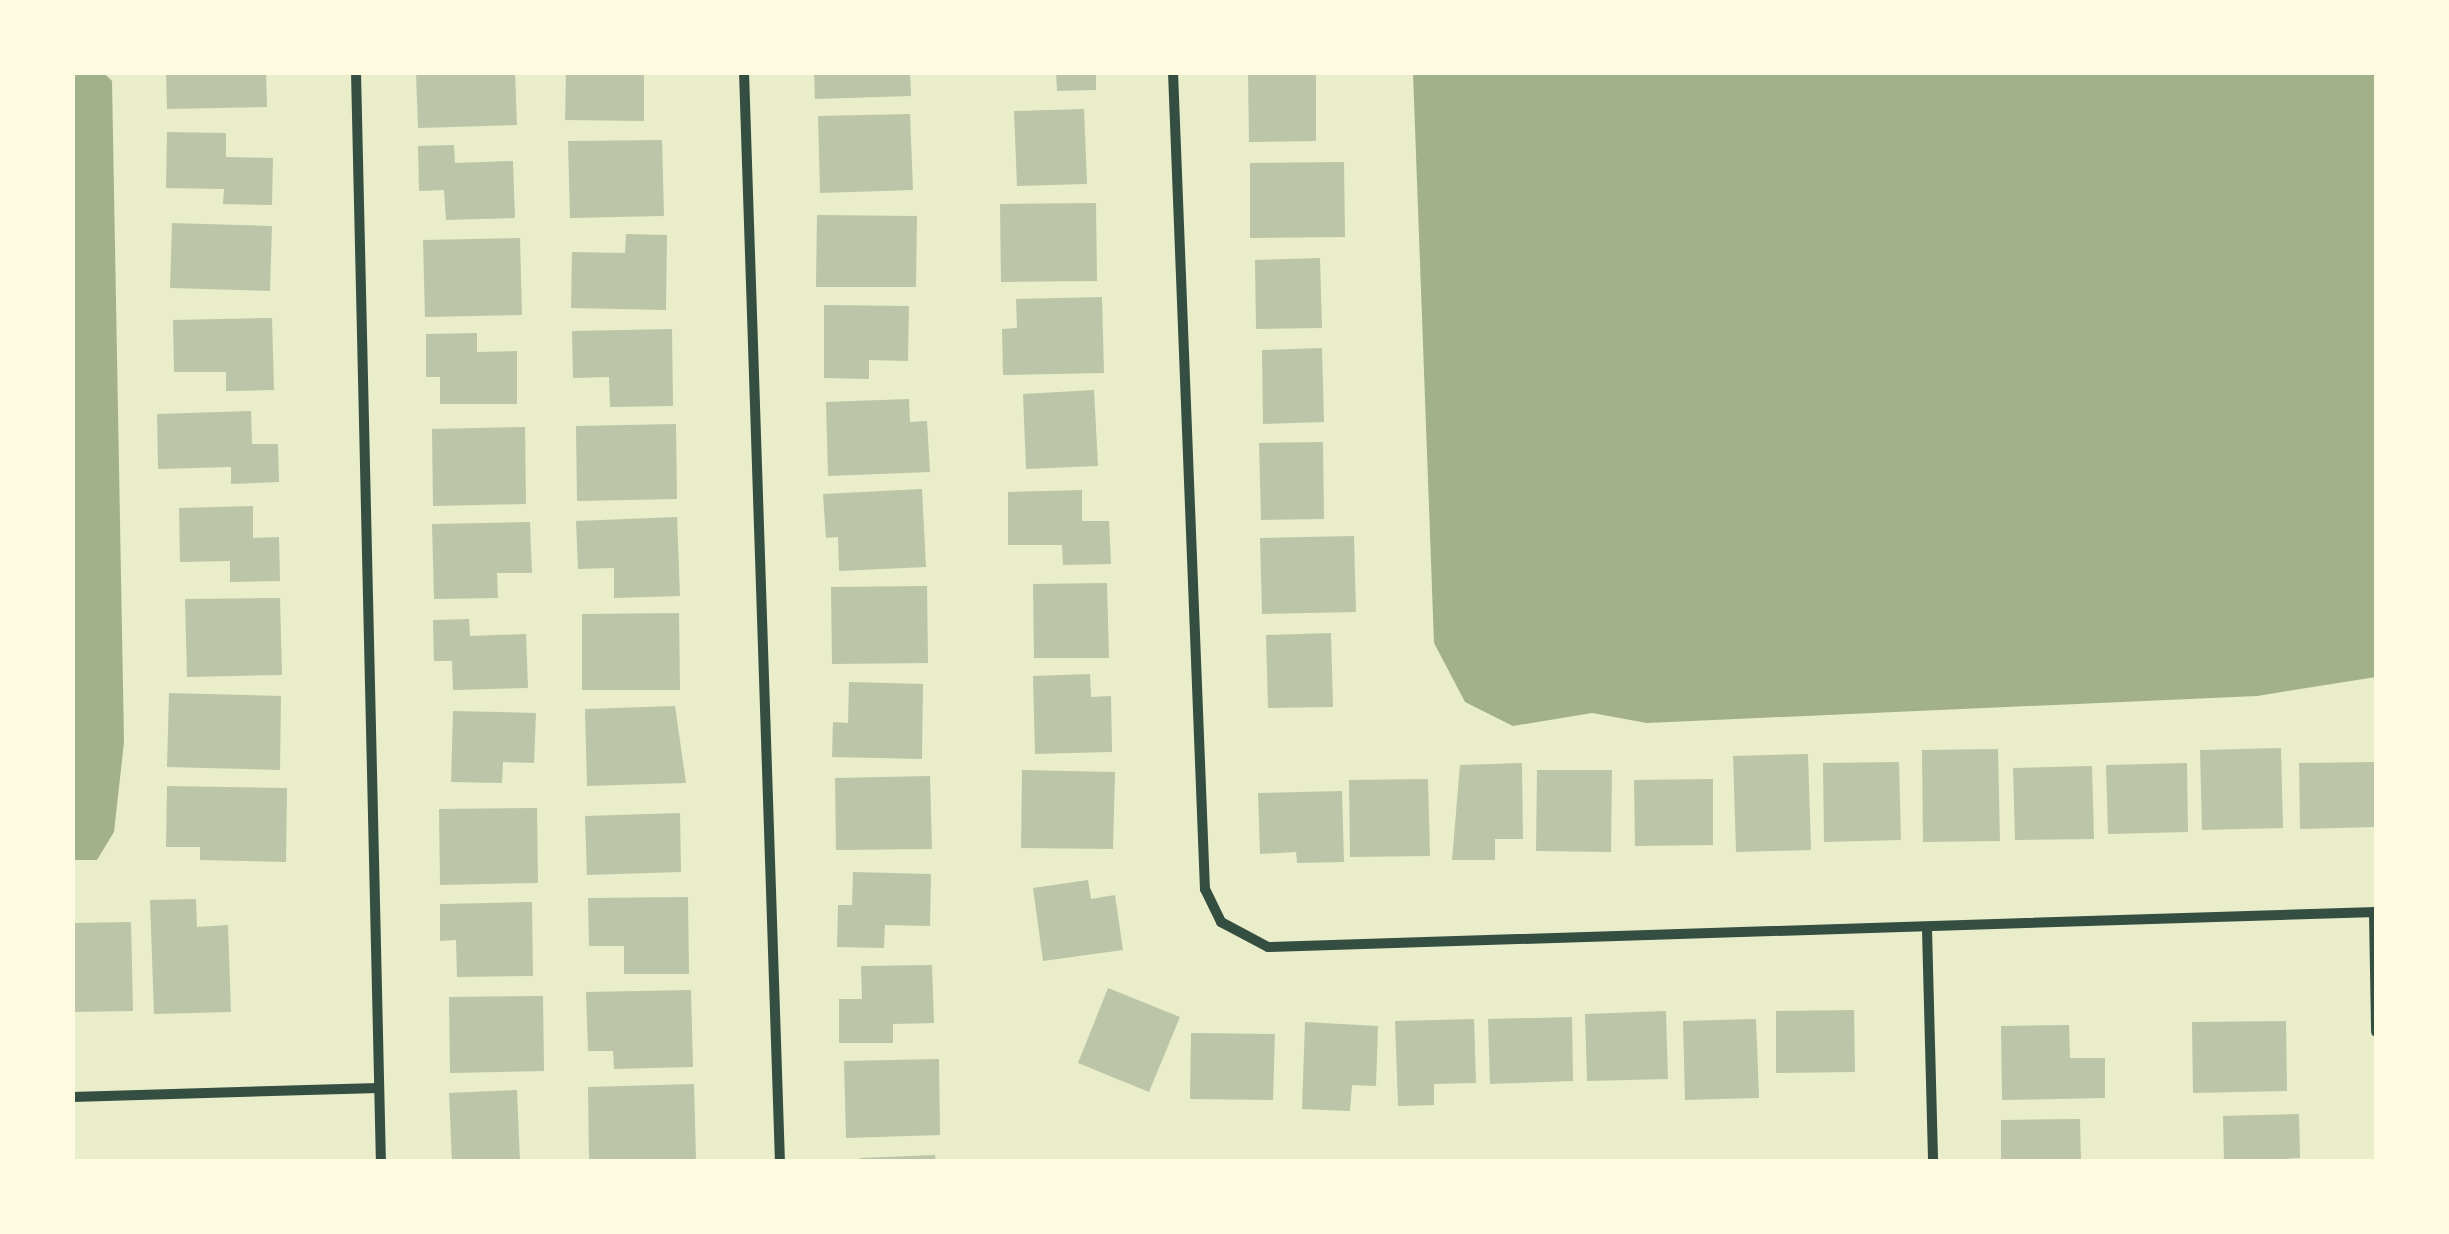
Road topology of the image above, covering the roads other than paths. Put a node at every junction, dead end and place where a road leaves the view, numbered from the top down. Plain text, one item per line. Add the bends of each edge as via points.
1 (356, 72) edge
2 (744, 72) edge
3 (1172, 72) edge
4 (2375, 912) edge
5 (1927, 928) junction
6 (2376, 1032) edge
7 (379, 1088) junction
8 (72, 1097) edge
9 (381, 1162) edge
10 (780, 1162) edge
11 (1933, 1162) edge

1 - 7 street
2 - 10 street
3 - 5 street via 1204,888 1221,922 1268,947
4 - 5 street
4 - 6 street
5 - 11 street
7 - 8 street
7 - 9 street

